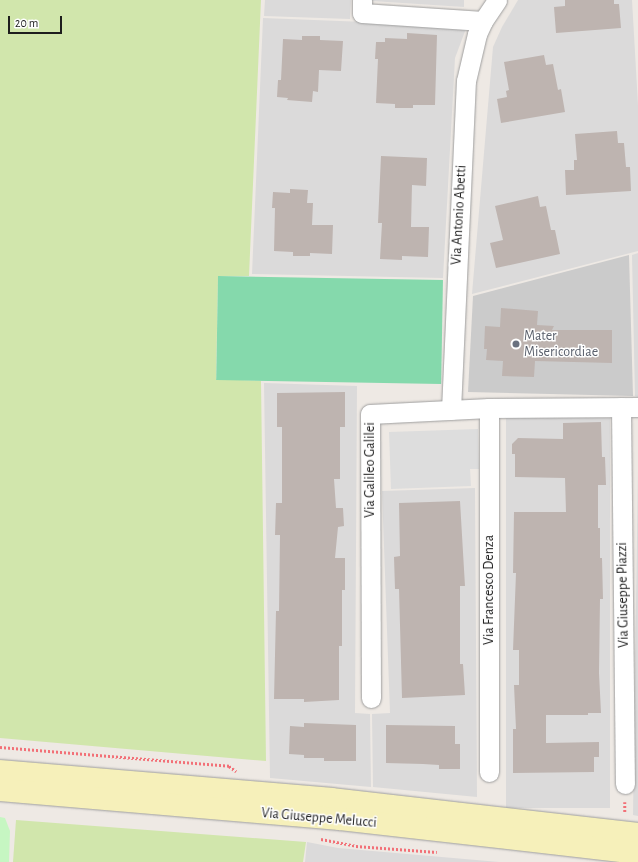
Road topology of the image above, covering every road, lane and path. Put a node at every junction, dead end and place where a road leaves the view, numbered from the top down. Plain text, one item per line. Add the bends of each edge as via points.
1 (362, 0) edge
2 (497, 0) edge
3 (482, 21) junction
4 (629, 407) edge
5 (489, 408) junction
6 (451, 410) junction
7 (371, 698) dead end
8 (0, 771) edge
9 (489, 772) dead end
10 (625, 784) dead end
11 (0, 790) edge
12 (638, 834) edge
13 (318, 839) dead end
14 (443, 852) dead end
15 (638, 853) edge

1 - 3 street via 362,13
2 - 3 street, Via Antonio Abetti
3 - 6 street, Via Antonio Abetti via 466,81
4 - 5 street, Via Galileo Galilei
4 - 10 street, Via Giuseppe Piazzi
5 - 6 street, Via Galileo Galilei
5 - 9 street, Via Francesco Denza
6 - 7 street, Via Galileo Galilei via 370,414
8 - 12 main road, Via Giuseppe Melucci via 332,799
11 - 15 main road, Via Giuseppe Melucci via 340,819
13 - 14 path via 356,846

